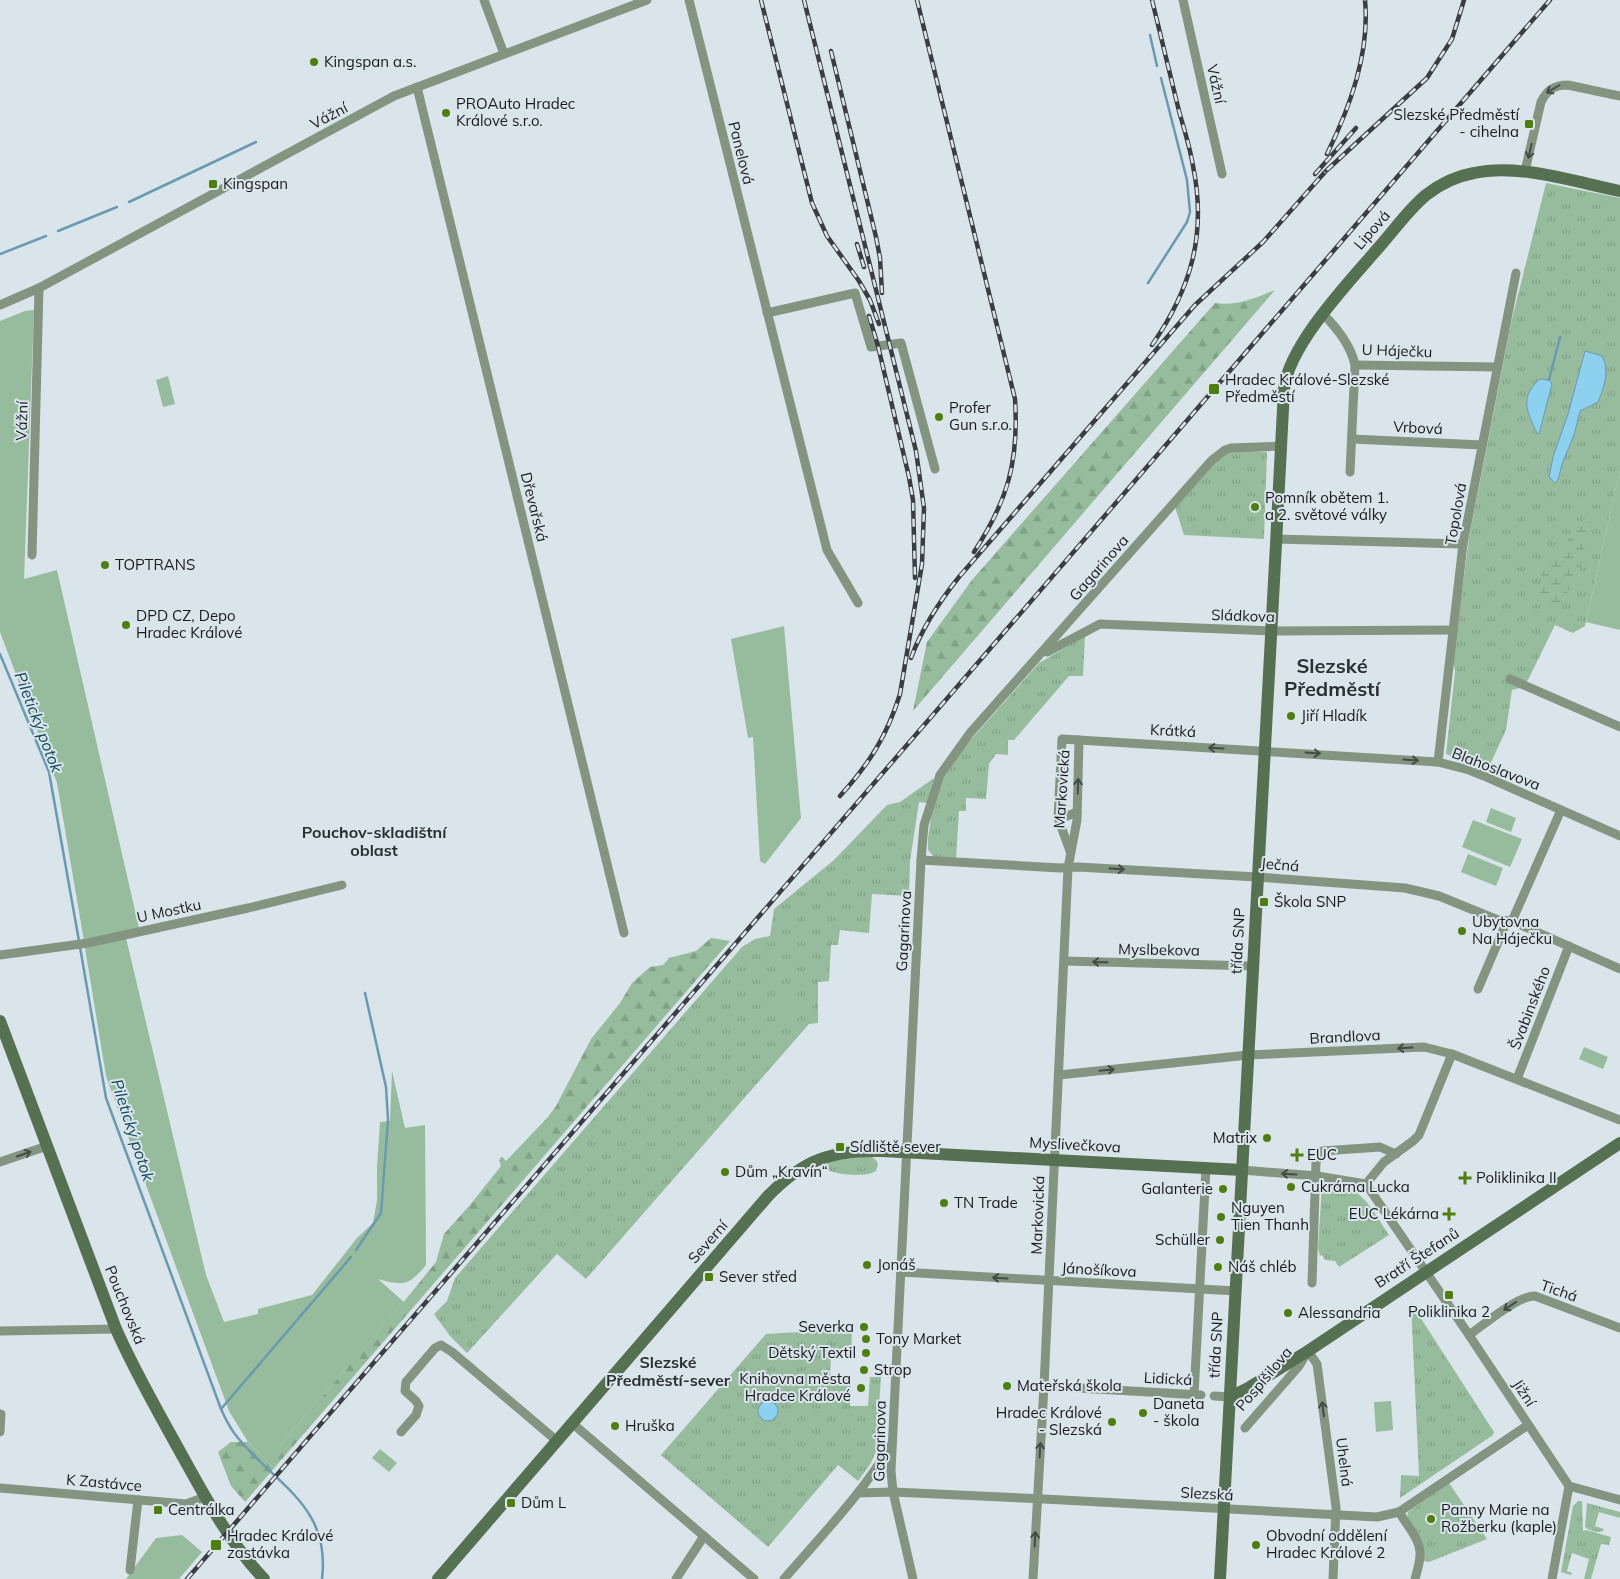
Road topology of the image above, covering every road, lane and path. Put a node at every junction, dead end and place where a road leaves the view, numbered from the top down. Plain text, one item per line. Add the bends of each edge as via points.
1 (484, 0) edge
2 (646, 0) edge
3 (689, 0) edge
4 (1183, 0) edge
5 (504, 54) junction
6 (417, 87) junction
7 (1620, 96) edge
8 (1525, 171) junction
9 (1222, 174) dead end
10 (1620, 191) edge
11 (1516, 273) dead end
12 (40, 288) junction
13 (0, 305) edge
14 (767, 313) junction
15 (1323, 314) junction
16 (1355, 365) junction
17 (1497, 367) junction
18 (1287, 375) joint
19 (1352, 439) junction
20 (1482, 444) junction
21 (1282, 446) junction
22 (935, 469) dead end
23 (1350, 472) dead end
24 (1276, 539) junction
25 (1464, 544) junction
26 (32, 555) dead end
27 (858, 603) dead end
28 (1453, 630) junction
29 (1272, 632) junction
30 (1040, 656) junction
31 (1510, 679) dead end
32 (1620, 727) edge
33 (1079, 740) junction
34 (1265, 751) junction
35 (1438, 762) junction
36 (1561, 810) junction
37 (1058, 812) junction
38 (1077, 812) junction
39 (1620, 836) edge
40 (1070, 851) junction
41 (921, 860) junction
42 (1068, 868) junction
43 (1258, 877) junction
44 (342, 885) dead end
45 (1509, 921) junction
46 (624, 933) dead end
47 (1569, 946) junction
48 (0, 955) edge
49 (1065, 961) junction
50 (1253, 966) junction
51 (1620, 969) edge
52 (1478, 989) dead end
53 (0, 1021) edge
54 (1452, 1054) junction
55 (1248, 1055) junction
56 (1059, 1075) junction
57 (1517, 1079) junction
58 (1620, 1120) edge
59 (1620, 1143) edge
60 (47, 1146) junction
61 (906, 1151) junction
62 (1396, 1154) junction
63 (1054, 1160) junction
64 (0, 1162) edge
65 (1206, 1168) junction
66 (1242, 1170) junction
67 (1317, 1176) junction
68 (1366, 1184) junction
69 (901, 1272) junction
70 (1426, 1272) junction
71 (1049, 1281) junction
72 (1312, 1283) dead end
73 (1200, 1289) junction
74 (1236, 1291) junction
75 (1620, 1328) edge
76 (116, 1329) junction
77 (0, 1331) edge
78 (1469, 1335) junction
79 (1308, 1351) junction
80 (1044, 1386) junction
81 (1214, 1396) dead end
82 (1230, 1397) junction
83 (1, 1414) dead end
84 (572, 1423) junction
85 (1528, 1425) junction
86 (1245, 1428) dead end
87 (0, 1432) edge
88 (402, 1432) dead end
89 (557, 1441) junction
90 (892, 1443) junction
91 (1569, 1486) junction
92 (0, 1488) edge
93 (893, 1492) junction
94 (858, 1493) junction
95 (205, 1497) junction
96 (1038, 1499) junction
97 (138, 1500) junction
98 (1620, 1500) edge
99 (1224, 1508) junction
100 (1399, 1512) junction
101 (1336, 1515) junction
102 (704, 1536) junction
103 (130, 1570) dead end
104 (1552, 1577) edge
105 (264, 1579) edge
106 (438, 1579) edge
107 (676, 1579) edge
108 (754, 1579) edge
109 (784, 1579) edge
110 (913, 1579) edge
111 (1033, 1579) edge
112 (1220, 1579) edge
113 (1332, 1579) edge
114 (1415, 1579) edge

1 - 5 street
2 - 5 street, Vážní
3 - 14 street, Panelová
4 - 9 street, Vážní
5 - 6 street, Vážní
6 - 12 street, Vážní via 394,96
6 - 46 street, Dřevařská
7 -> 8 street via 1568,85 1552,88 1541,102
8 - 10 street, Lipová
8 - 15 street, Lipová via 1472,173 1433,190 1406,216
11 - 17 street, Topolová
12 - 13 street, Vážní
12 - 26 street, Vážní
14 - 22 street via 855,292 871,347 901,342
14 - 27 street, Panelová via 826,550
15 - 16 street, U Háječku via 1352,354
15 - 18 street, Lipová
16 - 17 street, U Háječku
16 - 19 street
17 - 20 street, Topolová
18 - 21 street, třída SNP
19 - 20 street, Vrbová
19 - 23 street
20 - 25 street, Topolová
21 - 24 street, třída SNP
21 - 30 street, Gagarinova via 1237,447 1219,454
24 - 25 street
24 - 29 street, třída SNP
25 - 28 street, Topolová
28 - 29 street, Sládkova
28 - 35 street, Topolová
29 - 30 street, Sládkova via 1100,624
29 - 34 street, třída SNP
30 - 41 street, Gagarinova via 970,733 940,775 924,826
31 - 32 street
34 -> 33 street, Krátká
33 - 37 street, Markovická via 1062,739
38 -> 33 street, Markovická
34 -> 35 street, Blahoslavova
34 - 43 street, třída SNP
35 - 36 street, Blahoslavova via 1469,770
36 - 39 street, Blahoslavova
36 - 45 street
37 - 38 street via 1067,816
37 - 40 street, Markovická
38 - 40 street, Markovická
40 - 42 street, Markovická
41 - 42 street, Ječná
41 - 61 street, Gagarinova
42 -> 43 street, Ječná
42 - 49 street, Markovická
43 - 45 street, Ječná via 1420,891 1498,920
43 - 50 street, třída SNP
44 - 48 street, U Mostku via 88,943
45 - 47 street, Ječná
45 - 52 street
47 - 51 street, Ječná
47 - 57 street, Švabinského
50 -> 49 street, Myslbekova
49 - 56 street, Markovická
50 - 55 street, třída SNP
53 - 60 street, Pouchovská
54 -> 55 street, Brandlova via 1424,1047
54 - 57 street, Brandlova
54 - 62 street via 1419,1135
56 -> 55 street, Brandlova
55 - 66 street, třída SNP
56 - 63 street, Markovická
57 - 58 street, Brandlova
59 - 70 street, Bratří Štefanů
64 -> 60 street
60 - 76 street, Pouchovská
61 - 63 street, Myslivečkova
61 - 69 street, Gagarinova
61 - 84 street, Severní via 859,1150 835,1154 812,1162 785,1180
62 - 67 street via 1380,1146 1322,1151 1316,1162
62 - 68 street via 1384,1162
63 - 65 street, Myslivečkova
63 - 71 street, Markovická
65 - 66 street, Myslivečkova
65 - 73 street
67 -> 66 street
66 - 74 street, třída SNP
67 - 68 street
67 - 72 street
68 - 70 street, Jižní
71 -> 69 street, Jánošíkova
69 - 90 street, Gagarinova
70 - 78 street, Jižní
70 - 79 street, Bratří Štefanů
71 - 73 street, Jánošíkova
71 - 80 street, Markovická
73 - 74 street, Jánošíkova
73 - 80 street, Lidická via 1198,1395
74 - 82 street, třída SNP
75 -> 78 street, Tichá via 1530,1296 1519,1300
76 - 77 street
76 - 95 street, Pouchovská
78 - 85 street, Jižní
79 - 82 street, Bratří Štefanů
79 - 86 street, Pospíšilova via 1299,1366
101 -> 79 street, Uhelná via 1317,1364
96 -> 80 street, Markovická
81 - 82 street
82 - 99 street, třída SNP
83 - 87 street
84 - 89 street, Severní
84 - 102 street
85 - 91 street, Jižní
85 - 100 street, Slezská
88 - 89 street via 419,1406 405,1391 406,1382 441,1345
89 - 106 street, Severní
90 - 93 street, Gagarinova
90 - 94 street
91 - 98 street
91 - 104 street
92 - 97 street, K Zastávce
93 - 94 street, Slezská
93 - 96 street, Slezská
93 - 110 street, Gagarinova
94 - 109 street
95 - 97 street, K Zastávce via 186,1504
95 - 105 street, Pouchovská via 244,1556
96 - 99 street, Slezská
111 -> 96 street, Markovická
97 - 103 street
99 - 101 street, Slezská
99 - 112 street
100 - 101 street, Slezská via 1377,1516
100 - 114 street via 1421,1553
101 - 113 street, Uhelná
102 - 107 street
102 - 108 street

